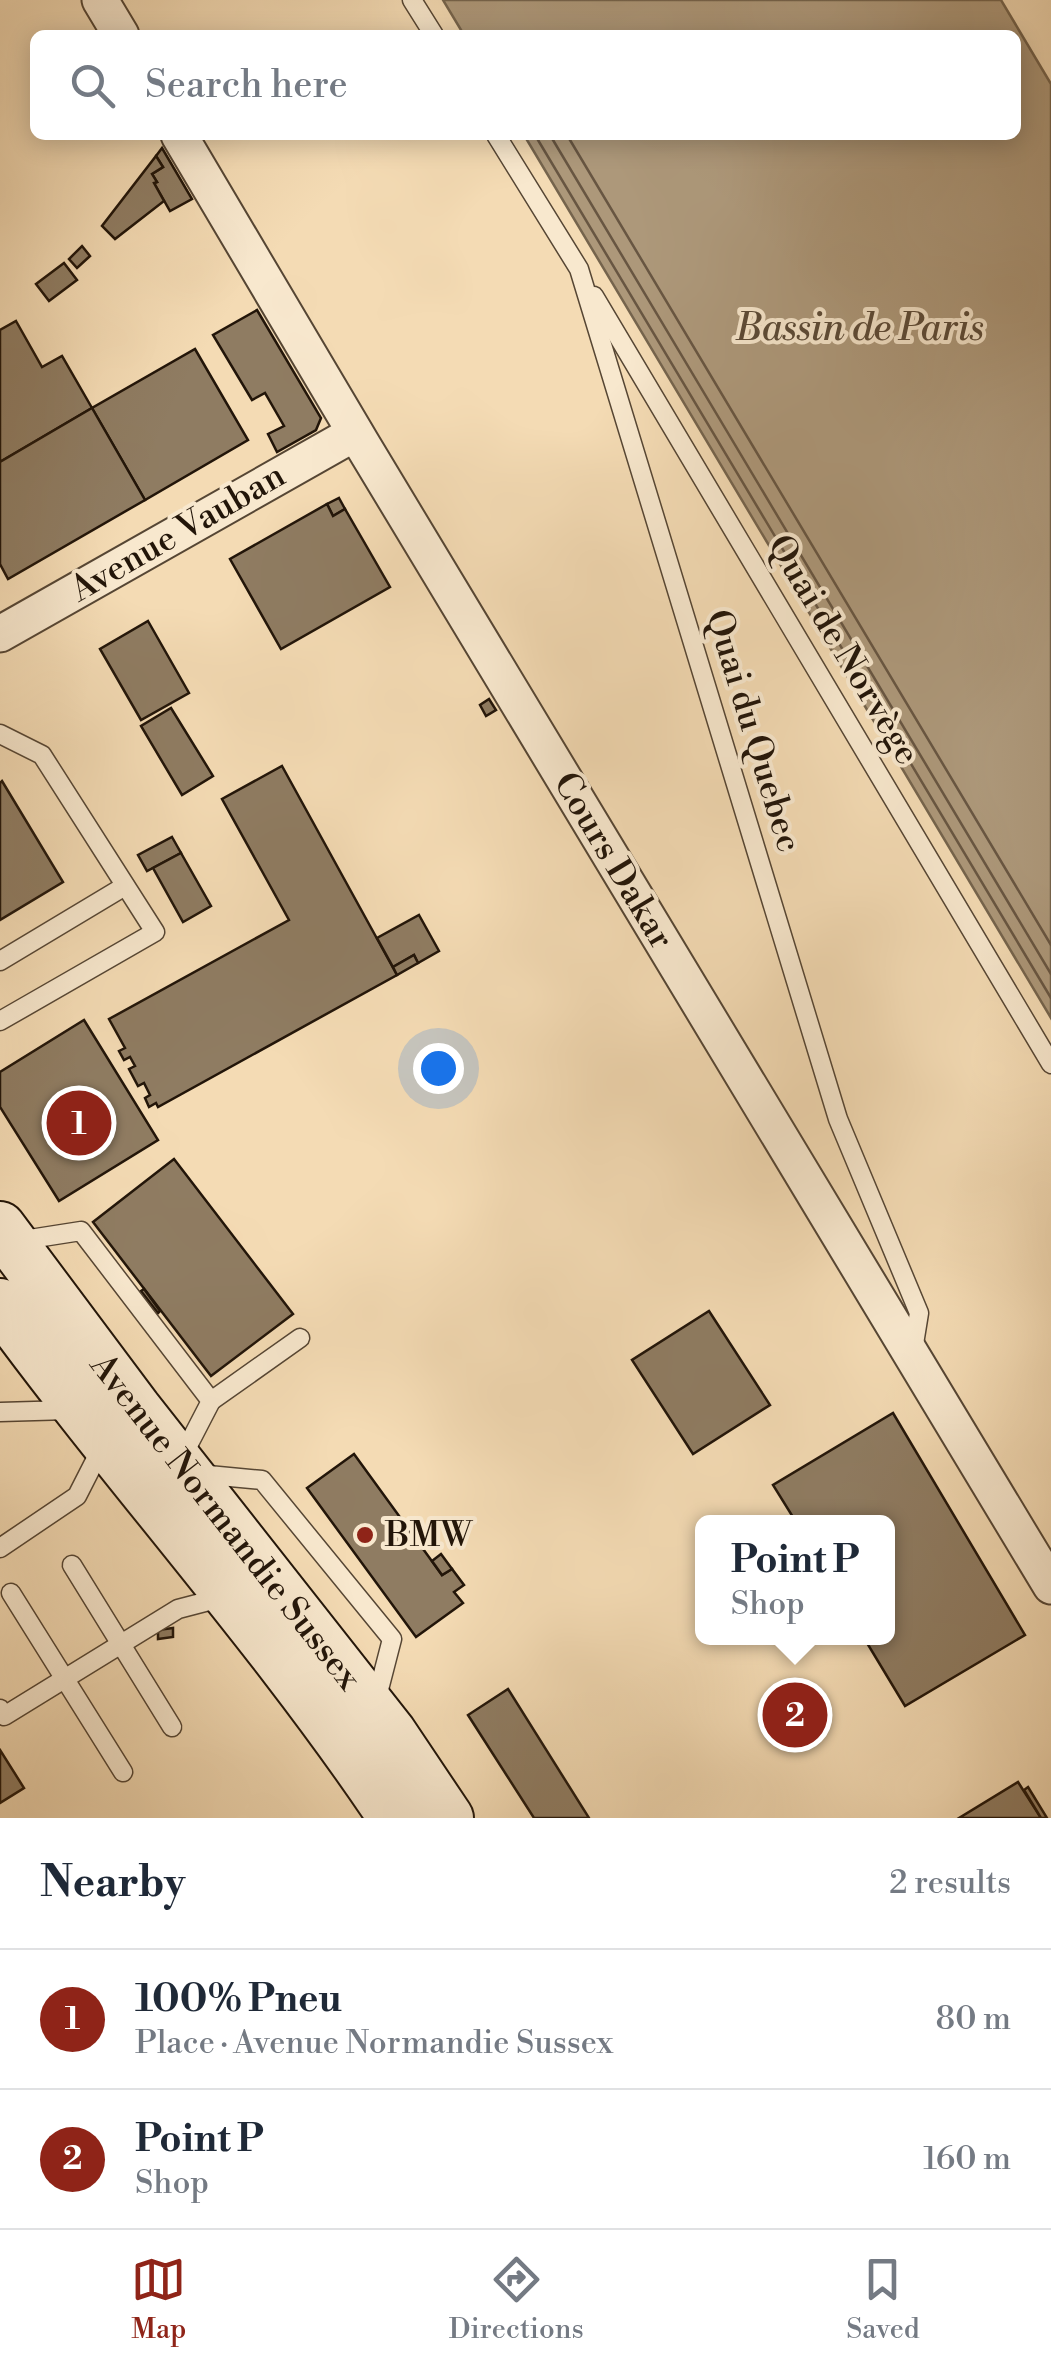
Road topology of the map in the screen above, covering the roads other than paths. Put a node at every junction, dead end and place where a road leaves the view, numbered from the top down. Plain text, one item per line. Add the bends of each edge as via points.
1 (100, 0) edge
2 (412, 0) edge
3 (117, 30) edge
4 (431, 30) edge
5 (183, 140) edge
6 (499, 140) edge
7 (579, 270) junction
8 (355, 433) junction
9 (0, 634) edge
10 (0, 734) edge
11 (126, 886) junction
12 (0, 961) edge
13 (0, 1020) edge
14 (1051, 1064) edge
15 (5, 1234) edge
16 (0, 1304) edge
17 (300, 1338) dead end
18 (912, 1356) junction
19 (211, 1401) junction
20 (0, 1412) edge
21 (93, 1425) junction
22 (182, 1469) junction
23 (0, 1548) edge
24 (72, 1565) dead end
25 (1051, 1586) edge
26 (11, 1593) dead end
27 (229, 1596) junction
28 (120, 1644) junction
29 (64, 1678) junction
30 (0, 1709) edge
31 (172, 1727) dead end
32 (123, 1772) dead end
33 (394, 1818) edge
34 (448, 1818) edge

1 - 3 street
2 - 4 lane
5 - 8 street, Cours Dakar
6 - 7 lane, Quai du Quebec
7 - 14 lane, Quai de Norvège
7 - 18 lane, Quai du Quebec via 838,1119 919,1313
8 - 9 street, Avenue Vauban
8 - 18 street, Cours Dakar
10 - 11 lane via 42,755
11 - 12 lane
11 - 13 lane via 155,932
15 - 19 lane via 81,1230
15 - 22 main road, Avenue Normandie Sussex
16 - 21 main road, Avenue Normandie Sussex
17 - 19 lane
18 - 25 street, Cours Dakar
19 - 22 lane
20 - 21 lane
21 - 23 lane via 78,1496
21 - 27 main road, Avenue Normandie Sussex
22 - 34 main road, Avenue Normandie Sussex via 391,1733
24 - 28 lane
26 - 29 lane
27 - 28 lane via 178,1609
27 - 33 main road, Avenue Normandie Sussex
28 - 29 lane
28 - 31 lane
29 - 30 lane via 4,1716
29 - 32 lane

